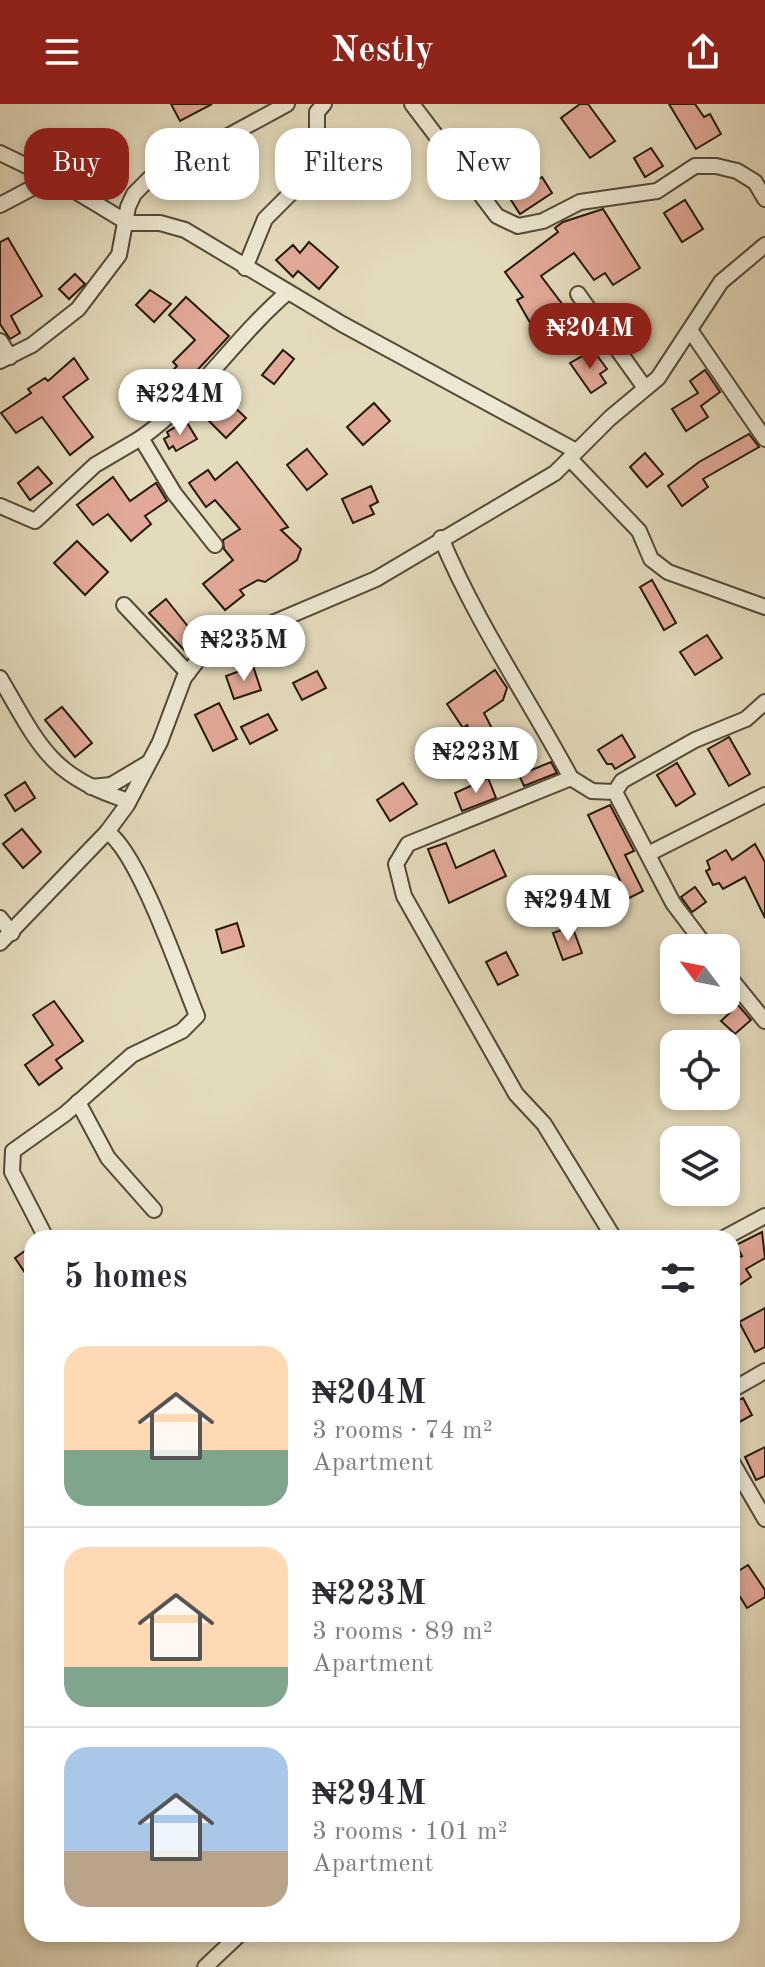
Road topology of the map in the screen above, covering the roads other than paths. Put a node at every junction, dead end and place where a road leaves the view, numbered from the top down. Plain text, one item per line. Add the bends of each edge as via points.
1 (287, 104) edge
2 (324, 104) edge
3 (412, 104) edge
4 (269, 108) edge
5 (0, 153) edge
6 (24, 165) edge
7 (24, 192) edge
8 (765, 199) edge
9 (89, 200) edge
10 (0, 205) edge
11 (128, 223) junction
12 (765, 245) edge
13 (245, 268) junction
14 (288, 292) junction
15 (578, 294) dead end
16 (690, 330) junction
17 (0, 341) edge
18 (5, 359) edge
19 (645, 388) junction
20 (141, 438) junction
21 (765, 439) edge
22 (574, 456) junction
23 (0, 506) edge
24 (441, 538) junction
25 (215, 545) dead end
26 (764, 604) edge
27 (124, 605) dead end
28 (188, 673) junction
29 (0, 678) edge
30 (765, 702) edge
31 (148, 763) junction
32 (571, 778) junction
33 (90, 787) junction
34 (615, 792) junction
35 (765, 795) edge
36 (129, 801) junction
37 (107, 832) junction
38 (650, 853) junction
39 (0, 918) edge
40 (12, 933) junction
41 (696, 934) edge
42 (0, 943) edge
43 (740, 990) edge
44 (765, 1021) edge
45 (78, 1102) junction
46 (154, 1210) dead end
47 (765, 1216) edge
48 (42, 1230) edge
49 (609, 1230) edge
50 (739, 1230) edge
51 (765, 1371) edge
52 (740, 1385) edge
53 (740, 1476) edge
54 (765, 1519) edge
55 (232, 1942) edge
56 (205, 1967) edge

1 - 4 street
2 - 13 street via 294,190 265,219
3 - 8 street via 497,216 518,226 543,221 580,202 657,191 695,166 737,171 755,182
4 - 11 street via 149,179 134,194
5 - 6 street
7 - 10 street
9 - 11 street
11 - 13 street via 173,226
11 - 18 street via 119,255 78,309
12 - 16 street via 721,282
13 - 14 street
14 - 20 street via 169,418
14 - 22 street
15 - 19 street
16 - 19 street via 658,378
16 - 21 street
17 - 18 street
19 - 22 street
20 - 23 street via 95,465 35,521
20 - 25 street via 174,493
22 - 24 street via 534,486
22 - 26 street via 639,531 651,559 668,572
24 - 28 street via 361,586 216,647
24 - 32 street via 466,597
27 - 28 street
28 - 31 street
29 - 33 street via 48,756
30 - 34 street via 746,719 695,740 622,781
31 - 33 street via 111,785
31 - 36 street
32 - 34 street via 592,791
32 - 49 street via 408,844 396,864 404,896 516,1094 544,1124
33 - 36 street
34 - 38 street
35 - 38 street
36 - 37 street
37 - 40 street
37 - 45 street via 132,863 197,1016 159,1045 132,1055
38 - 41 street via 673,903
39 - 40 street
40 - 42 street
43 - 44 street
45 - 46 street via 108,1158
45 - 48 street via 13,1151 12,1172
47 - 50 street
51 - 52 street
53 - 54 street
55 - 56 street

